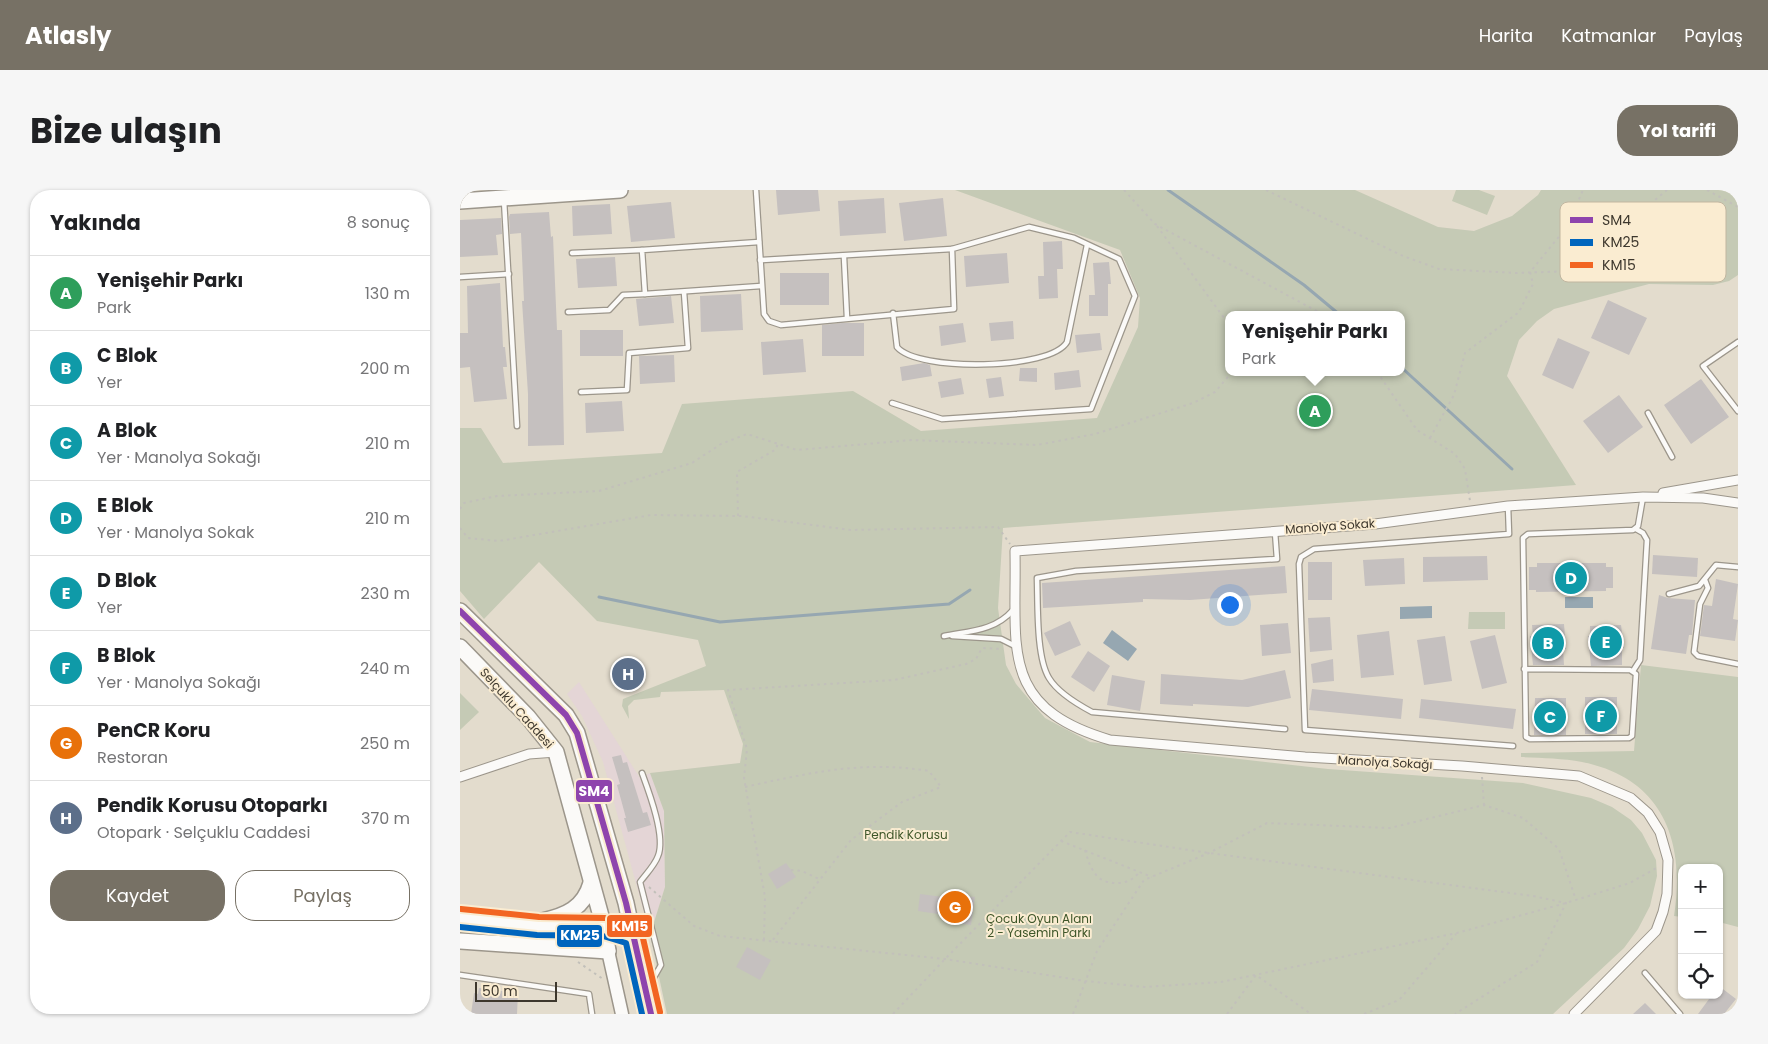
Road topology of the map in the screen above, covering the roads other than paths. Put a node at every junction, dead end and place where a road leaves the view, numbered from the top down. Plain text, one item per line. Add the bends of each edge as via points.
1 (620, 190) edge
2 (756, 190) edge
3 (504, 198) junction
4 (460, 201) edge
5 (759, 242) junction
6 (1087, 245) junction
7 (952, 249) junction
8 (642, 250) junction
9 (572, 253) dead end
10 (844, 257) junction
11 (760, 260) junction
12 (508, 274) junction
13 (460, 277) edge
14 (761, 286) junction
15 (684, 292) junction
16 (645, 294) junction
17 (568, 312) dead end
18 (892, 313) junction
19 (847, 318) junction
20 (1738, 342) edge
21 (581, 392) dead end
22 (892, 403) dead end
23 (1738, 410) edge
24 (1648, 412) dead end
25 (517, 426) dead end
26 (1672, 457) dead end
27 (1738, 480) edge
28 (1643, 497) junction
29 (1738, 503) edge
30 (1508, 506) junction
31 (1636, 529) junction
32 (1274, 530) junction
33 (1016, 551) joint
34 (1738, 567) edge
35 (1705, 580) junction
36 (1669, 594) dead end
37 (1016, 607) junction
38 (460, 611) edge
39 (460, 647) edge
40 (1017, 647) junction
41 (1738, 664) edge
42 (1524, 668) junction
43 (1633, 672) junction
44 (1285, 729) dead end
45 (1512, 746) dead end
46 (556, 752) junction
47 (642, 773) dead end
48 (460, 777) edge
49 (590, 884) junction
50 (460, 918) edge
51 (525, 925) junction
52 (604, 927) junction
53 (633, 936) junction
54 (460, 940) edge
55 (608, 951) junction
56 (1645, 973) dead end
57 (460, 975) edge
58 (646, 993) junction
59 (592, 1013) edge
60 (586, 1014) edge
61 (622, 1014) edge
62 (650, 1014) edge
63 (1574, 1014) edge
64 (1680, 1014) edge

1 - 3 main road
2 - 5 lane
3 - 4 main road
3 - 12 lane
5 - 8 lane
5 - 11 lane
6 - 7 lane via 1074,238 1029,226
6 - 18 lane via 1067,342 1060,349 1042,356 967,366 908,355 897,347
6 - 22 lane via 1119,259 1135,296 1090,409 942,419
7 - 10 lane
7 - 18 lane via 954,309
8 - 9 lane
8 - 16 lane
10 - 11 lane
10 - 19 lane
11 - 14 lane
12 - 13 lane
12 - 25 lane
14 - 15 lane
14 - 19 lane via 764,314 776,324
15 - 16 lane
15 - 21 lane via 688,348 629,353 627,390
16 - 17 lane via 623,295 609,310
18 - 19 lane
20 - 23 lane via 1703,366
24 - 26 lane
27 - 28 street, Manolya Sokak
28 - 29 street, Manolya Sokak via 1703,498
28 - 30 street, Manolya Sokak
28 - 31 lane
30 - 32 street, Manolya Sokak via 1375,524
30 - 45 lane via 1509,534 1314,549 1307,552 1299,564 1306,730
31 - 42 lane via 1525,535 1522,538
31 - 43 lane via 1646,540 1640,660
32 - 33 street, Manolya Sokak
32 - 44 lane via 1278,559 1076,572 1037,578 1042,663 1050,680 1076,703 1092,712
33 - 37 street, Manolya Sokağı
34 - 35 lane via 1718,565 1711,568
35 - 36 lane via 1696,587
35 - 41 lane via 1708,588 1700,604 1694,652 1698,656
37 - 40 street, Manolya Sokağı
37 - 40 lane via 1005,620 987,628 944,636 1001,639
38 - 53 main road via 566,715 577,733
39 - 46 main road, Selçuklu Caddesi via 528,717
40 - 63 street, Manolya Sokağı via 1022,678 1032,694 1050,712 1070,724 1110,740 1579,776 1630,798 1648,813 1660,832 1668,860 1667,894 1656,931
42 - 43 lane via 1627,669
42 - 43 lane via 1525,735 1530,739 1631,737 1636,674
46 - 48 street via 529,754
46 - 49 main road, Selçuklu Caddesi
47 - 58 lane via 655,806 659,829 659,856 640,882 661,965
49 - 51 main road via 579,907 567,914
49 - 52 main road, Selçuklu Caddesi
50 - 51 main road
51 - 52 main road
52 - 53 main road
52 - 55 main road, Selçuklu Caddesi
53 - 55 main road
53 - 58 main road
54 - 55 main road
55 - 61 main road, Selçuklu Caddesi
56 - 64 lane
57 - 59 lane via 589,994
58 - 62 main road
59 - 60 lane

